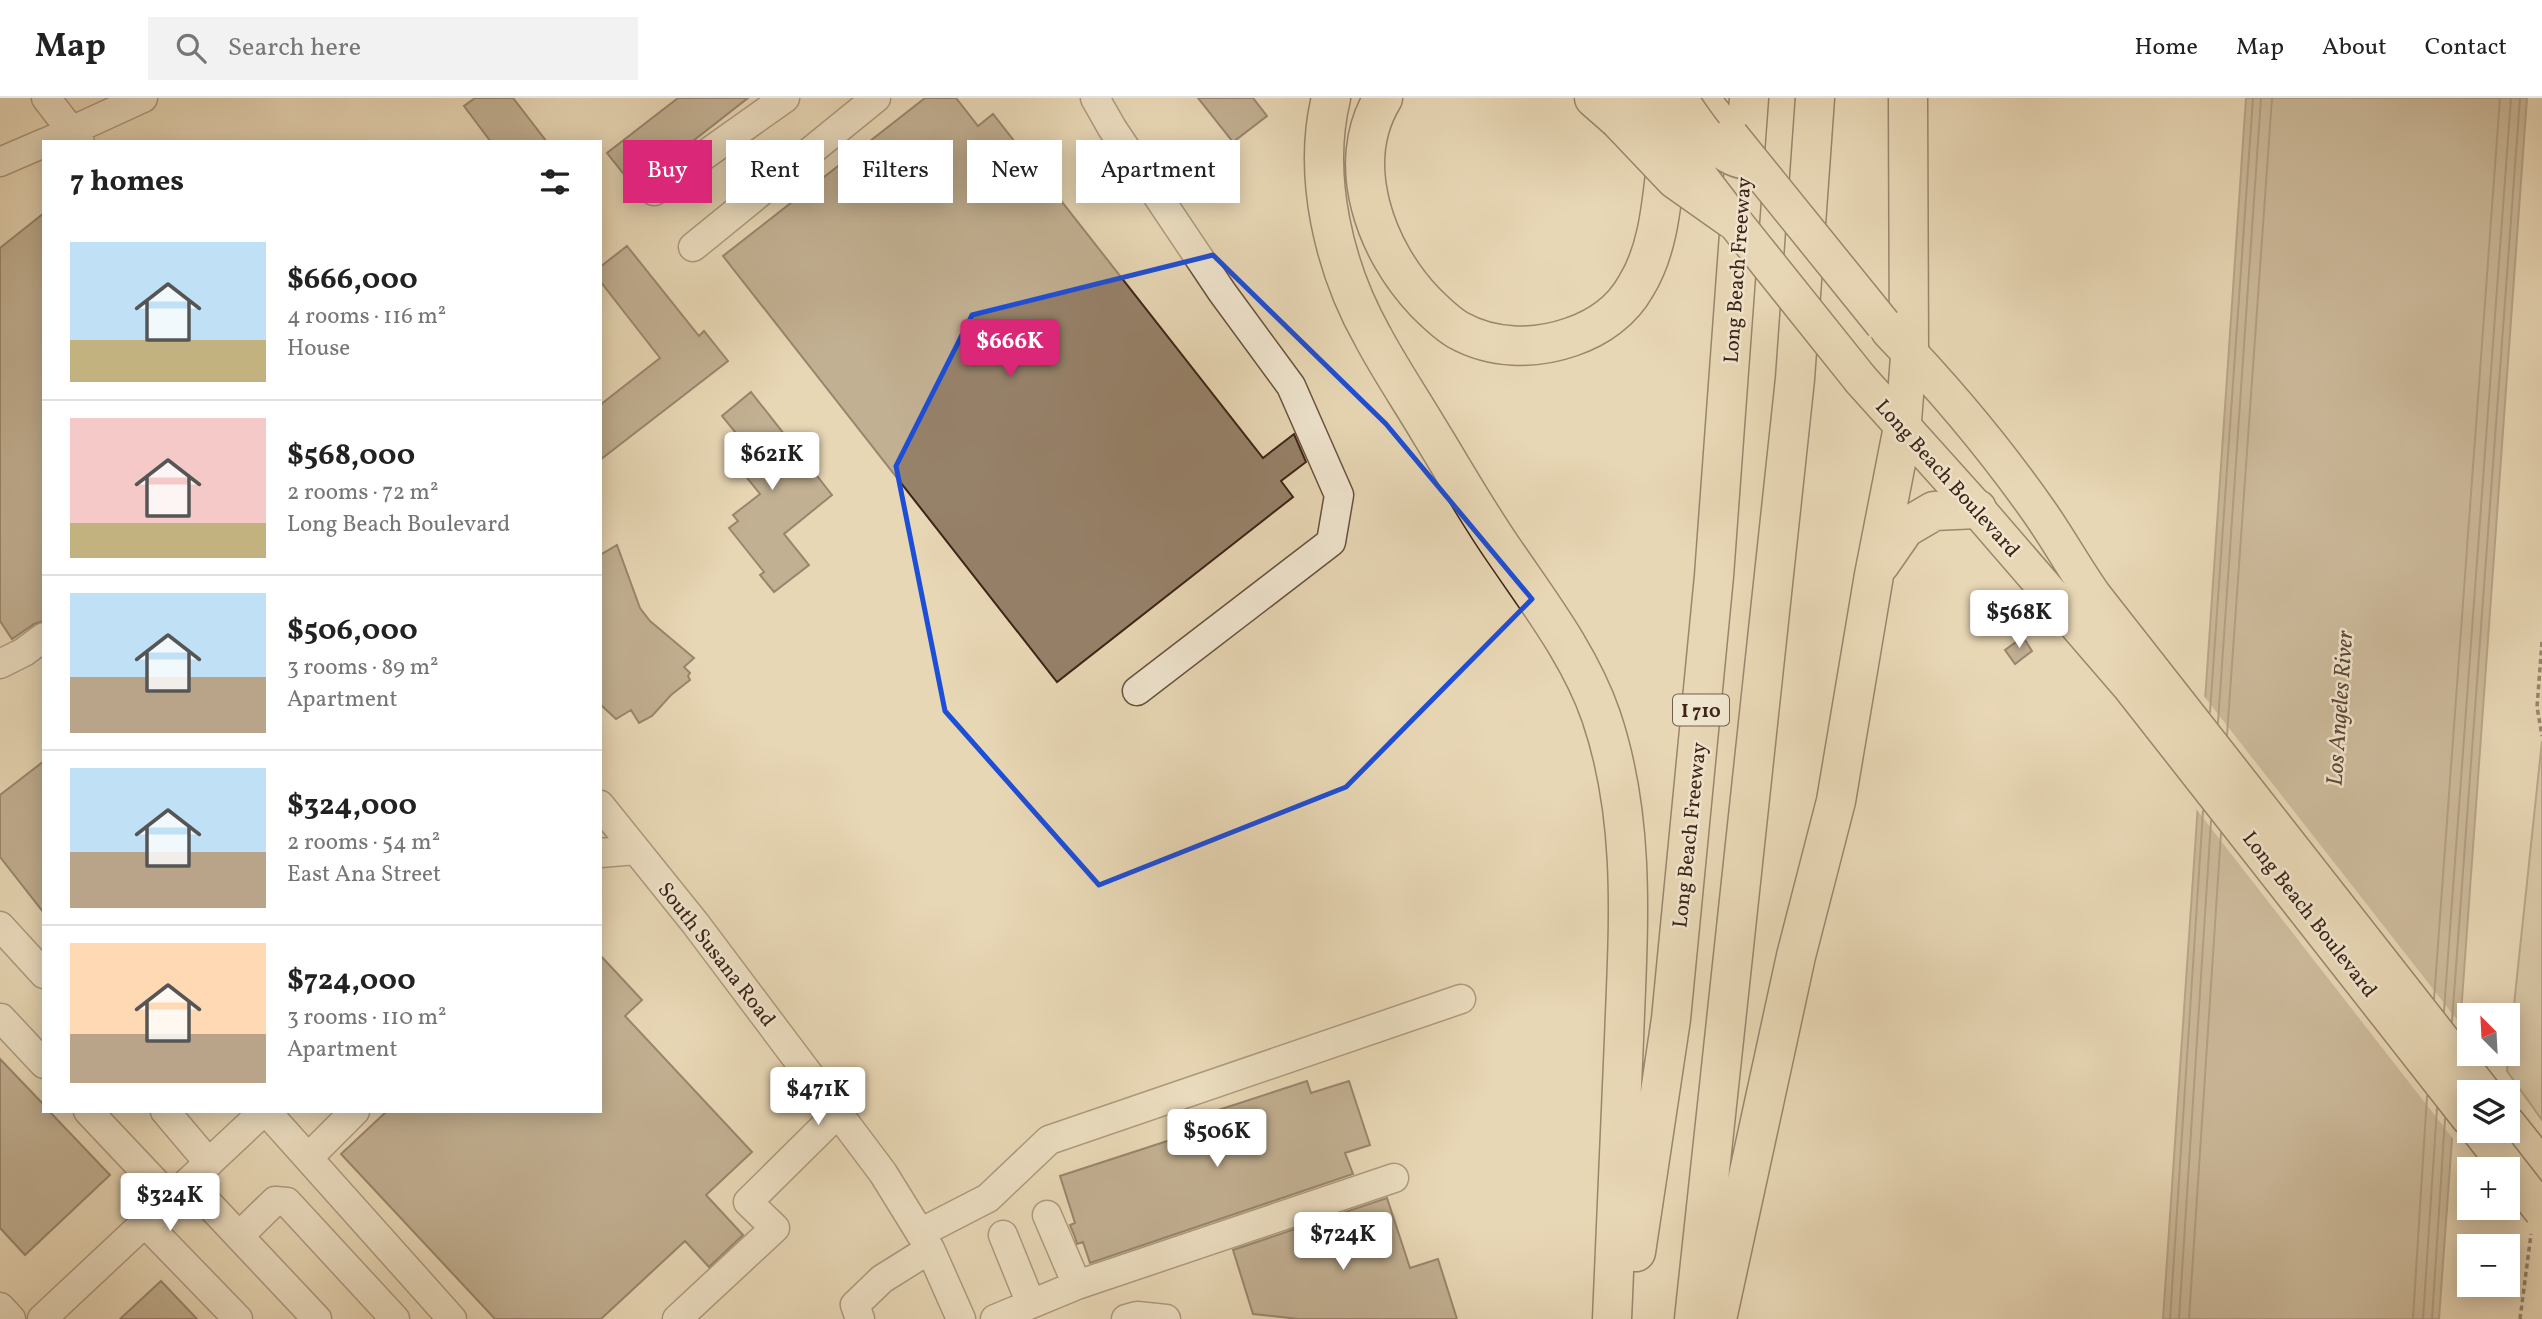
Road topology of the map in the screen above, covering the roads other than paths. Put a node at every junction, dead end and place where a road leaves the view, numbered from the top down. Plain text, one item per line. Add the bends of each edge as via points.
1 (46, 98) edge
2 (143, 98) edge
3 (785, 98) edge
4 (876, 98) edge
5 (1095, 98) edge
6 (1331, 98) edge
7 (1383, 98) edge
8 (1677, 98) edge
9 (1701, 98) edge
10 (1749, 98) edge
11 (1815, 98) edge
12 (1908, 98) edge
13 (1617, 105) edge
14 (60, 139) edge
15 (42, 146) edge
16 (712, 150) edge
17 (0, 162) edge
18 (1751, 162) junction
19 (1733, 220) joint
20 (693, 247) dead end
21 (1909, 351) junction
22 (1903, 427) junction
23 (1977, 509) junction
24 (1874, 575) junction
25 (42, 638) edge
26 (0, 664) edge
27 (2140, 676) junction
28 (1137, 691) dead end
29 (602, 807) edge
30 (636, 849) junction
31 (602, 853) edge
32 (0, 926) edge
33 (42, 972) edge
34 (1461, 999) dead end
35 (1, 1018) edge
36 (42, 1062) edge
37 (2473, 1080) edge
38 (2457, 1102) edge
39 (91, 1113) edge
40 (166, 1113) edge
41 (263, 1113) edge
42 (267, 1113) edge
43 (353, 1113) edge
44 (838, 1113) junction
45 (2520, 1139) edge
46 (2487, 1143) edge
47 (309, 1157) junction
48 (2542, 1167) edge
49 (1394, 1178) dead end
50 (189, 1181) junction
51 (333, 1185) junction
52 (299, 1215) junction
53 (1047, 1215) dead end
54 (2536, 1222) edge
55 (145, 1223) junction
56 (1003, 1235) dead end
57 (240, 1236) junction
58 (925, 1241) junction
59 (1077, 1286) junction
60 (1031, 1304) junction
61 (0, 1307) edge
62 (11, 1319) edge
63 (42, 1319) edge
64 (238, 1319) edge
65 (317, 1319) edge
66 (395, 1319) edge
67 (452, 1319) edge
68 (677, 1319) edge
69 (860, 1319) edge
70 (961, 1319) edge
71 (995, 1319) edge
72 (1126, 1319) edge
73 (1166, 1319) edge
74 (1612, 1319) edge
75 (1626, 1319) edge
76 (1694, 1319) edge
77 (1717, 1319) edge

1 - 14 street
2 - 14 street
3 - 16 street
4 - 20 street
5 - 28 street via 1222,292 1291,386 1339,495 1331,541
6 - 74 highway via 1324,156 1328,201 1352,291 1371,335 1581,671 1601,716 1617,782 1628,843 1628,923
7 - 8 highway via 1371,122 1366,169 1376,220 1397,268 1456,329 1479,340 1530,346 1555,343 1605,320 1637,285 1654,240
8 - 18 main road, bridge via 1724,154
9 - 18 main road, Long Beach Boulevard, bridge
10 - 75 highway, Long Beach Freeway / I 710 via 1714,576 1672,1006
11 - 76 highway, I 710 via 1795,379
12 - 21 highway
13 - 19 highway, bridge via 1675,179
15 - 17 street
18 - 21 main road, Long Beach Boulevard, bridge
19 - 22 main road, Long Beach Boulevard, bridge
21 - 22 main road
21 - 27 main road, Long Beach Boulevard via 2039,512
22 - 23 main road, Long Beach Boulevard
22 - 24 highway
23 - 24 highway via 1934,511 1905,528
23 - 27 main road, Long Beach Boulevard
24 - 77 highway via 1836,802 1796,956
25 - 26 street
27 - 37 main road, Long Beach Boulevard
27 - 38 main road, Long Beach Boulevard
29 - 30 street, South Susana Road
30 - 31 street
30 - 44 street, South Susana Road
32 - 33 street
34 - 58 street via 1049,1140 988,1198
35 - 36 street
39 - 50 street
40 - 50 street
41 - 50 street
42 - 47 street
43 - 47 street
44 - 58 street, South Susana Road
44 - 68 street via 748,1202 775,1228
45 - 48 main road
46 - 54 main road, bridge
47 - 51 street
49 - 59 street
50 - 55 street
50 - 57 street
51 - 52 street
51 - 67 street
52 - 57 street via 287,1202 275,1201
52 - 66 street
53 - 59 street
55 - 63 street
55 - 64 street
56 - 60 street
57 - 65 street
58 - 69 street via 855,1305
58 - 70 street, South Susana Road
59 - 60 street
60 - 71 street
61 - 62 street
72 - 73 street

